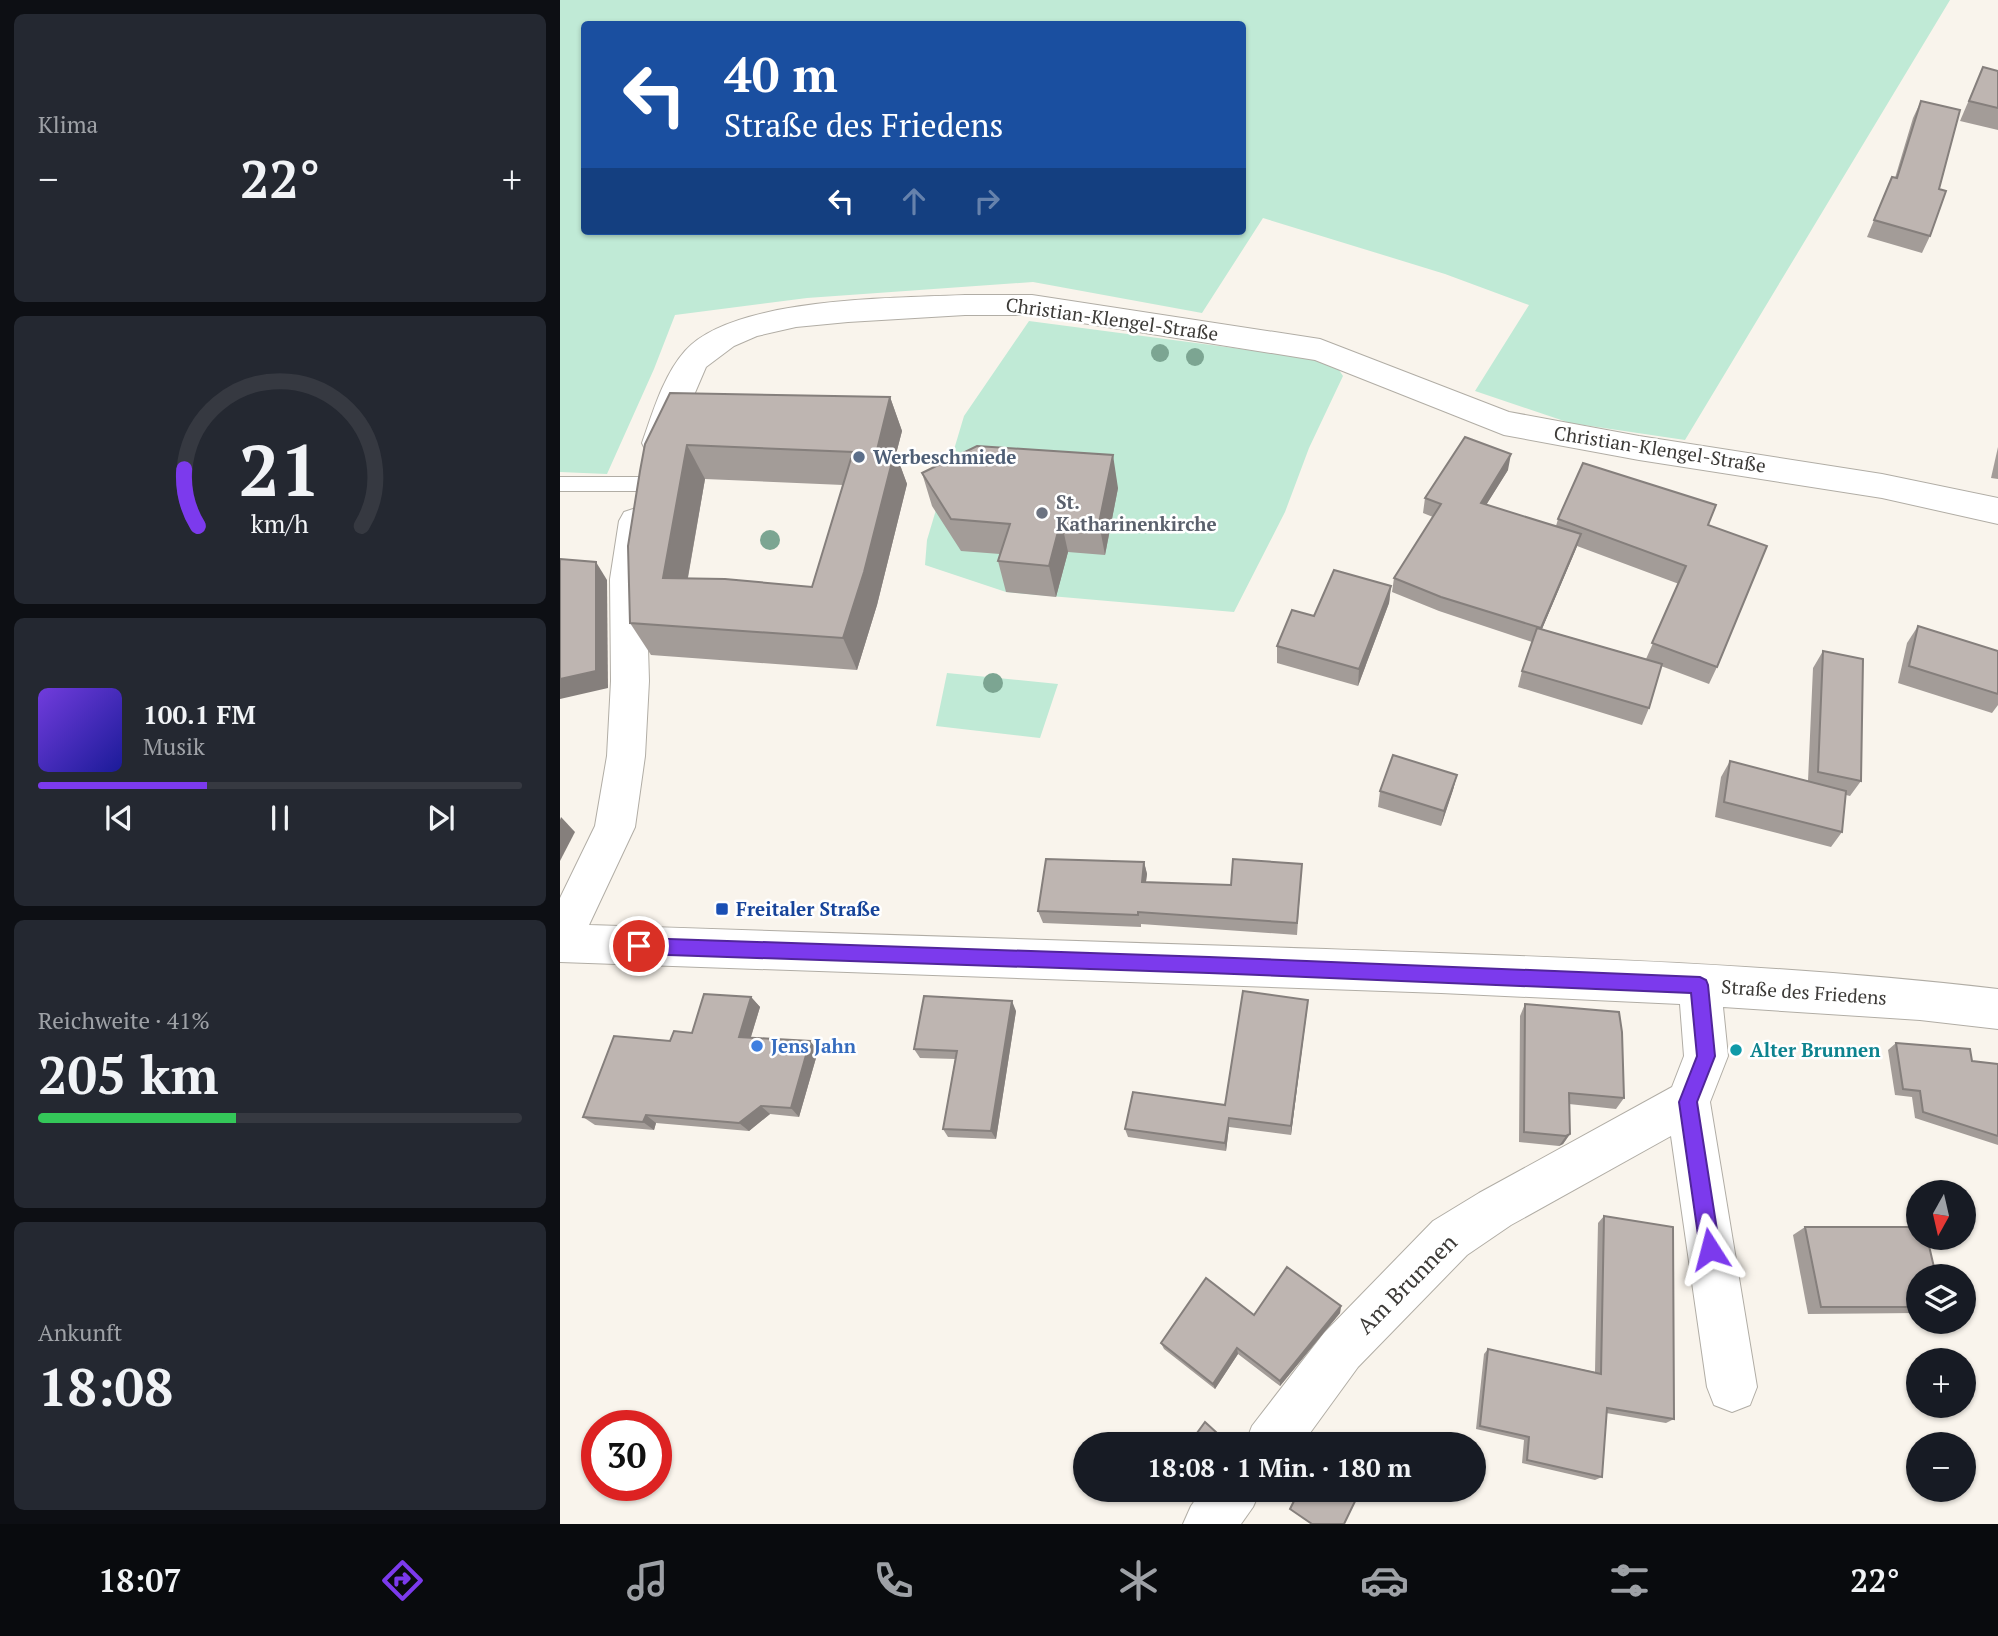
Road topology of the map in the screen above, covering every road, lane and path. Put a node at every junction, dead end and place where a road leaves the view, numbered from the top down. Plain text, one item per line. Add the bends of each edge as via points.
1 (560, 484) edge
2 (642, 484) junction
3 (1998, 511) edge
4 (560, 942) edge
5 (1700, 985) junction
6 (1998, 1009) edge
7 (1688, 1102) junction
8 (1732, 1387) dead end
9 (1279, 1432) edge
10 (1225, 1502) edge
11 (1209, 1524) edge

1 - 2 lane
2 - 3 street, Christian-Klengel-Straße via 687,372 701,353 738,333 827,314 988,303 1031,305 1320,350 1504,423 1882,486
2 - 4 street, Christian-Klengel-Straße via 628,579 630,681 626,757 615,827
4 - 5 street, Straße des Friedens
5 - 6 street, Straße des Friedens
5 - 7 street via 1706,1056
7 - 8 street
7 - 9 street, Am Brunnen via 1450,1238 1341,1350
10 - 11 street

